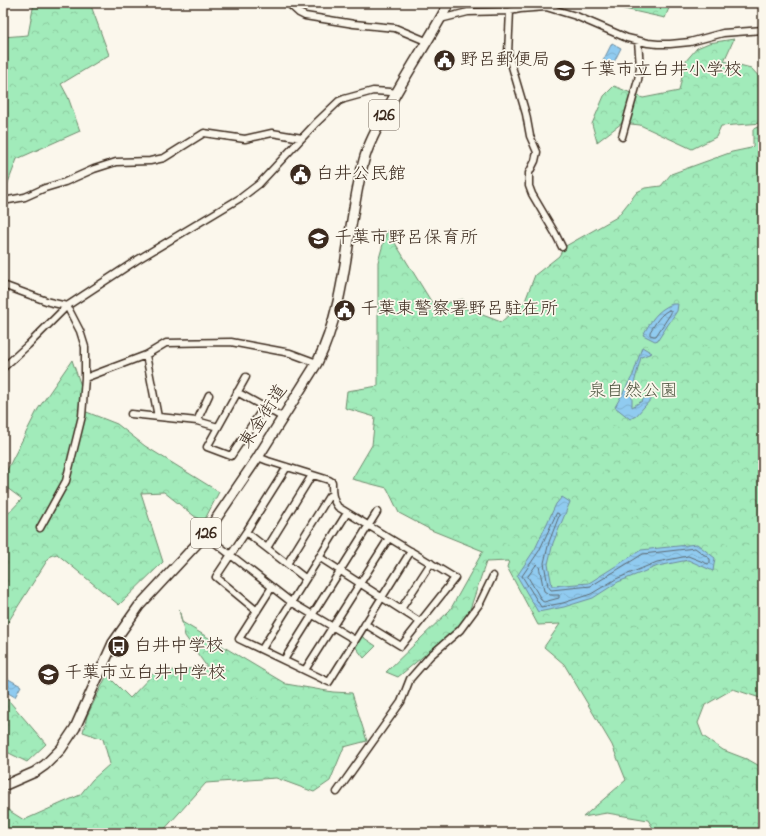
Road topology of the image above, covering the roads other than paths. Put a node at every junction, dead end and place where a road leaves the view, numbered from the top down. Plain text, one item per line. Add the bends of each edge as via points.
1 (288, 3) edge
2 (449, 3) edge
3 (557, 3) edge
4 (545, 5) edge
5 (510, 11) junction
6 (440, 19) junction
7 (763, 30) edge
8 (426, 41) junction
9 (638, 41) junction
10 (395, 95) junction
11 (622, 137) dead end
12 (302, 138) junction
13 (3, 201) edge
14 (562, 247) dead end
15 (3, 285) edge
16 (67, 306) junction
17 (146, 355) junction
18 (317, 363) junction
19 (3, 368) edge
20 (246, 377) dead end
21 (85, 378) junction
22 (237, 392) junction
23 (209, 395) dead end
24 (264, 407) junction
25 (131, 414) dead end
26 (158, 417) junction
27 (282, 418) junction
28 (197, 421) junction
29 (218, 427) junction
30 (258, 456) junction
31 (287, 467) junction
32 (312, 475) junction
33 (332, 494) junction
34 (377, 512) dead end
35 (347, 513) junction
36 (368, 526) junction
37 (40, 528) dead end
38 (246, 532) junction
39 (205, 535) junction
40 (389, 538) junction
41 (267, 548) junction
42 (411, 551) junction
43 (231, 555) junction
44 (319, 557) junction
45 (431, 563) junction
46 (287, 564) junction
47 (340, 570) junction
48 (493, 576) dead end
49 (305, 578) junction
50 (360, 583) junction
51 (272, 587) junction
52 (382, 597) junction
53 (291, 602) junction
54 (401, 610) junction
55 (257, 611) junction
56 (312, 614) junction
57 (420, 622) junction
58 (365, 624) junction
59 (333, 627) junction
60 (354, 640) junction
61 (262, 650) junction
62 (284, 660) junction
63 (305, 670) junction
64 (3, 786) edge
65 (337, 792) dead end

1 - 8 street via 304,16 395,28
2 - 6 highway, 東金街道 / 126
3 - 4 street
4 - 5 street
4 - 9 street
5 - 6 street via 468,12
5 - 14 street via 508,53 530,136 537,152 529,173 529,186
6 - 8 highway, 東金街道 / 126
7 - 9 street via 723,33 700,40 670,44
8 - 10 highway, 東金街道 / 126
9 - 11 street via 638,80
10 - 12 street via 391,92 372,91 344,98
10 - 18 highway, 東金街道 / 126 via 364,159 334,319
12 - 13 street via 272,133 245,139 204,133 164,158 116,162 94,168 25,197
12 - 16 street via 263,180 242,197 137,260
15 - 16 street
16 - 19 street
16 - 21 street via 85,347
17 - 18 street via 166,343 230,342 290,354
17 - 21 street
17 - 26 street
18 - 27 highway, 東金街道 / 126
20 - 22 street
21 - 37 street via 82,416 66,481
22 - 24 street
22 - 29 street
23 - 28 street
24 - 27 street
24 - 29 street via 231,456 207,446
25 - 26 street
26 - 28 street
27 - 30 highway, 東金街道 / 126
28 - 29 street
30 - 31 street
30 - 39 highway, 東金街道 / 126
31 - 32 street
31 - 38 street
32 - 33 street via 332,482
32 - 41 street
33 - 35 street via 334,503
33 - 46 street
34 - 36 street
35 - 36 street
35 - 44 street
36 - 40 street
36 - 47 street
38 - 41 street
38 - 43 street
39 - 43 street
39 - 64 highway, 東金街道 / 126 via 139,606 121,630 75,728 61,749 35,772
40 - 42 street
40 - 50 street
41 - 46 street
42 - 45 street
42 - 52 street
43 - 51 street
43 - 55 street via 216,577
44 - 47 street
44 - 49 street
45 - 54 street
45 - 57 street via 455,578
46 - 49 street
47 - 50 street
47 - 56 street
48 - 65 street via 480,603 460,630 430,656 410,679 401,702
49 - 53 street
50 - 52 street
50 - 59 street
51 - 53 street
51 - 55 street
52 - 54 street
52 - 58 street
53 - 56 street
53 - 61 street
54 - 57 street
55 - 61 street via 240,639
56 - 59 street
56 - 62 street
57 - 58 street via 401,646
58 - 60 street
59 - 60 street
59 - 63 street
60 - 63 street via 329,682
61 - 62 street
62 - 63 street

